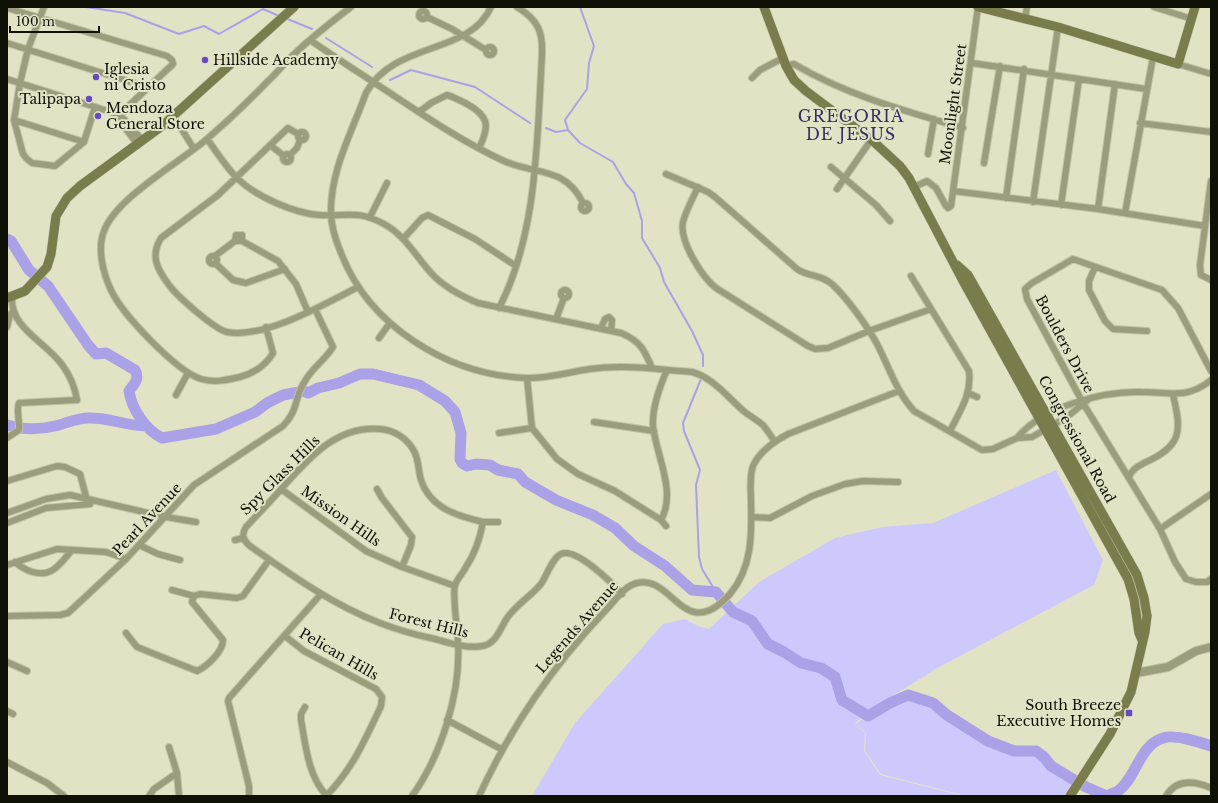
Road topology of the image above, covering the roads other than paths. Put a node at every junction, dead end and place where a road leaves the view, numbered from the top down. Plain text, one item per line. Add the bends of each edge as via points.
1 (44, 7) edge
2 (351, 7) edge
3 (491, 7) edge
4 (517, 7) edge
5 (764, 7) edge
6 (978, 7) edge
7 (1027, 7) edge
8 (1154, 7) edge
9 (1195, 7) edge
10 (7, 8) edge
11 (293, 8) edge
12 (40, 17) junction
13 (427, 17) dead end
14 (1025, 19) junction
15 (1192, 19) junction
16 (1058, 27) junction
17 (462, 36) junction
18 (310, 40) junction
19 (7, 43) edge
20 (28, 49) junction
21 (486, 50) dead end
22 (1153, 57) junction
23 (784, 62) junction
24 (972, 63) junction
25 (1178, 64) junction
26 (1000, 66) junction
27 (1024, 69) junction
28 (1051, 74) junction
29 (1211, 74) edge
30 (752, 78) dead end
31 (7, 79) edge
32 (1079, 79) junction
33 (372, 82) junction
34 (20, 83) junction
35 (1115, 84) junction
36 (147, 87) junction
37 (1146, 89) junction
38 (95, 107) junction
39 (419, 112) junction
40 (118, 116) junction
41 (174, 117) junction
42 (14, 120) junction
43 (934, 120) junction
44 (1140, 122) junction
45 (963, 128) junction
46 (1211, 132) edge
47 (207, 139) junction
48 (870, 140) junction
49 (84, 142) junction
50 (141, 143) junction
51 (270, 145) junction
52 (479, 148) junction
53 (194, 149) junction
54 (928, 154) dead end
55 (984, 163) dead end
56 (831, 167) dead end
57 (534, 170) junction
58 (666, 174) dead end
59 (236, 177) junction
60 (844, 178) junction
61 (1211, 181) edge
62 (387, 183) dead end
63 (698, 187) junction
64 (914, 187) junction
65 (837, 189) dead end
66 (953, 191) junction
67 (1006, 198) junction
68 (1033, 202) junction
69 (583, 203) dead end
70 (1061, 205) junction
71 (1098, 209) junction
72 (1125, 214) junction
73 (330, 215) junction
74 (370, 217) junction
75 (890, 221) dead end
76 (1205, 226) junction
77 (403, 239) junction
78 (516, 266) junction
79 (1095, 267) junction
80 (285, 269) junction
81 (911, 276) dead end
82 (1211, 280) edge
83 (358, 287) junction
84 (9, 296) edge
85 (564, 298) dead end
86 (499, 308) junction
87 (315, 309) junction
88 (931, 309) junction
89 (13, 311) junction
90 (308, 312) junction
91 (556, 319) junction
92 (390, 323) junction
93 (7, 327) edge
94 (266, 327) junction
95 (601, 328) junction
96 (611, 331) junction
97 (869, 331) junction
98 (1147, 331) dead end
99 (379, 338) dead end
100 (652, 368) junction
101 (667, 370) junction
102 (1211, 371) edge
103 (188, 373) junction
104 (527, 378) junction
105 (1211, 380) edge
106 (899, 391) junction
107 (968, 393) junction
108 (176, 395) dead end
109 (1173, 395) junction
110 (977, 397) dead end
111 (1082, 402) junction
112 (1044, 417) junction
113 (594, 422) dead end
114 (1050, 426) junction
115 (532, 428) junction
116 (654, 430) junction
117 (950, 431) junction
118 (499, 433) dead end
119 (7, 438) edge
120 (1017, 438) junction
121 (775, 442) junction
122 (1129, 477) junction
123 (7, 481) edge
124 (898, 482) dead end
125 (281, 489) junction
126 (377, 489) dead end
127 (1211, 494) edge
128 (87, 501) junction
129 (7, 513) edge
130 (166, 517) junction
131 (752, 518) junction
132 (661, 520) junction
133 (196, 522) dead end
134 (483, 522) junction
135 (498, 522) dead end
136 (7, 523) edge
137 (666, 526) dead end
138 (1160, 529) junction
139 (243, 538) junction
140 (235, 540) dead end
141 (140, 545) junction
142 (72, 550) junction
143 (126, 559) junction
144 (180, 560) dead end
145 (269, 560) junction
146 (15, 562) junction
147 (7, 565) edge
148 (402, 567) junction
149 (1211, 579) edge
150 (455, 586) junction
151 (1141, 588) junction
152 (172, 590) dead end
153 (1132, 590) junction
154 (321, 594) junction
155 (622, 594) junction
156 (194, 596) junction
157 (7, 616) edge
158 (126, 633) dead end
159 (285, 636) junction
160 (1142, 640) junction
161 (458, 645) junction
162 (1210, 647) edge
163 (7, 662) edge
164 (1137, 669) junction
165 (27, 671) dead end
166 (305, 707) dead end
167 (447, 720) junction
168 (168, 747) dead end
169 (501, 749) junction
170 (7, 762) edge
171 (177, 773) junction
172 (1182, 775) dead end
173 (1183, 782) junction
174 (1211, 788) edge
175 (1070, 795) edge
176 (64, 796) edge
177 (150, 796) edge
178 (179, 796) edge
179 (249, 796) edge
180 (326, 796) edge
181 (412, 796) edge
182 (479, 796) edge
183 (1166, 796) edge

1 - 12 street
2 - 18 street
3 - 17 street via 477,26
4 - 57 street via 533,18 542,38
5 - 23 main road, Congressional Road
6 - 14 main road
6 - 24 street, Moonlight Street
7 - 14 street
8 - 15 street
9 - 15 main road
10 - 12 street
11 - 41 main road
12 - 20 street
12 - 36 street via 167,56 173,64
13 - 17 street
14 - 16 main road
15 - 25 main road
16 - 22 main road
16 - 28 street
17 - 21 street
17 - 33 street via 407,56 380,73
18 - 33 street
18 - 47 street
19 - 20 street
20 - 34 street
20 - 36 street
22 - 25 main road
22 - 37 street
23 - 30 street via 760,70
23 - 43 street via 794,64 822,80
23 - 48 main road, Congressional Road via 794,80 806,91
24 - 26 street
24 - 45 street, Moonlight Street
25 - 29 street
26 - 27 street
26 - 55 street
27 - 28 street
27 - 67 street
28 - 32 street
28 - 68 street
31 - 34 street
32 - 35 street
32 - 70 street
33 - 39 street
33 - 73 street via 332,182
34 - 38 street
34 - 42 street
35 - 37 street
35 - 71 street
36 - 40 street
37 - 44 street
38 - 40 street
38 - 49 street
39 - 52 street
39 - 52 street via 447,95 479,111 484,116 486,125
40 - 50 street
41 - 50 main road
41 - 53 street
42 - 49 street
42 - 49 street via 23,154 32,163 55,166
43 - 45 street
43 - 54 street
44 - 46 street
44 - 72 street
45 - 66 street, Moonlight Street
47 - 53 street
47 - 59 street
48 - 60 street
48 - 64 main road, Congressional Road via 900,166
50 - 84 main road via 80,186 64,201 56,216 49,263 44,272 25,291
51 - 51 street via 288,128 299,137 297,148 287,156
51 - 59 street
52 - 57 street via 518,167
53 - 103 street via 123,204 110,218 103,232 101,247 103,268 111,291 126,313
56 - 60 street
57 - 69 street via 553,174 565,181
57 - 78 street
58 - 63 street
59 - 73 street via 280,205 318,215
59 - 94 street via 218,195 161,238 154,256 156,265 170,287 217,328 238,333
60 - 65 street
60 - 75 street via 876,205
61 - 76 street
62 - 74 street
63 - 97 street via 715,197 801,272 829,281
63 - 97 street via 685,217 683,232 688,247 711,284 815,349 828,348
64 - 66 street, Moonlight Street via 927,181 936,188 948,208 952,204
64 - 112 main road, Congressional Road via 954,263
66 - 67 street
67 - 68 street
68 - 70 street
70 - 71 street
71 - 72 street
72 - 76 street
73 - 74 street via 356,213
73 - 83 street via 348,271
74 - 77 street via 386,224
76 - 82 street via 1200,273 1204,278
77 - 78 street via 428,215 475,239
77 - 86 street via 432,274 449,289 478,303
78 - 86 street
79 - 98 street via 1089,282 1089,290 1105,322 1113,329
79 - 102 street, Boulders Drive via 1162,290 1178,308
79 - 111 street, Boulders Drive via 1073,260 1026,289 1027,299
80 - 80 street via 272,257 238,241 215,260 233,280 246,283
80 - 90 street via 296,284
81 - 88 street
83 - 87 street
83 - 92 street
84 - 89 street
85 - 91 street
86 - 91 street
87 - 90 street
87 - 130 street, Pearl Avenue via 333,348 304,382 295,410 283,426 194,485
88 - 97 street
88 - 107 street via 966,364 970,379
89 - 93 street
89 - 119 street via 18,322 63,365 74,387 77,400 19,403 19,430
90 - 94 street
91 - 95 street
92 - 99 street
92 - 104 street via 410,339 464,366
94 - 103 street via 273,352 262,367 246,375 216,382 200,379
95 - 96 street
95 - 96 street via 605,319 610,317
96 - 100 street via 633,338 643,348
97 - 106 street
100 - 101 street
100 - 104 street via 589,369 561,376
101 - 116 street via 658,397
101 - 121 street via 693,372 709,381 764,426
103 - 108 street
104 - 115 street
105 - 109 street via 1196,390
106 - 117 street via 914,411
106 - 121 street, Legends Avenue via 788,434
107 - 110 street
107 - 117 street
109 - 111 street via 1140,392 1089,398
109 - 122 street via 1179,420 1177,438 1158,456 1134,468
111 - 112 street
111 - 114 street via 1067,417
111 - 122 street, Boulders Drive
112 - 114 main road, Congressional Road
112 - 120 street via 1026,427
113 - 116 street
114 - 120 street via 1031,437
114 - 151 main road, Congressional Road
114 - 153 main road, Congressional Road
115 - 118 street
115 - 132 street via 557,459 578,474 615,492
116 - 132 street via 666,489 666,503
117 - 120 street via 988,451
121 - 131 street, Legends Avenue via 753,466 750,485
122 - 138 street, Boulders Drive
123 - 128 street via 57,466 65,467 80,474
124 - 131 street via 863,481 845,484 812,496 770,518
125 - 134 street, Spy Glass Hills via 319,449 336,437 365,429 386,429 401,436 414,451 418,459 421,481 437,504 453,514
125 - 139 street, Spy Glass Hills via 246,527
125 - 148 street, Mission Hills via 366,551
126 - 148 street via 412,537
127 - 138 street
128 - 129 street via 70,495 46,499
128 - 130 street
128 - 136 street via 46,508
130 - 133 street
130 - 141 street, Pearl Avenue
131 - 155 street, Legends Avenue via 744,571 718,606 696,613 687,610 659,587 644,582 628,587
132 - 137 street
134 - 135 street, Spy Glass Hills
134 - 150 street via 475,553
138 - 149 street, Boulders Drive via 1186,579 1207,582
139 - 140 street
139 - 145 street, Spy Glass Hills
141 - 143 street, Pearl Avenue
141 - 144 street via 158,554
142 - 143 street via 106,552
142 - 146 street via 57,549
142 - 146 street via 47,572 27,572
143 - 157 street, Pearl Avenue via 68,613
145 - 154 street, Spy Glass Hills
145 - 156 street via 243,596
146 - 147 street
148 - 150 street, Mission Hills
150 - 161 street
151 - 153 main road
151 - 160 main road, Congressional Road via 1147,616
152 - 156 street
153 - 160 main road, Congressional Road
154 - 159 street
154 - 161 street, Forest Hills via 385,625
155 - 161 street, Forest Hills via 608,578 594,568 570,554 561,553 541,583 509,616 492,642 480,647
155 - 169 street, Legends Avenue via 561,661 527,706
156 - 158 street via 192,602 223,640 223,646 204,668 197,671 137,647
159 - 179 street via 228,701 249,786
159 - 180 street, Pelican Hills via 304,651 376,689 382,697 382,706 358,753 345,774
160 - 164 main road, Congressional Road
161 - 167 street via 456,683
162 - 164 street via 1159,669
163 - 165 street
164 - 175 main road, Congressional Road via 1122,714
166 - 180 street via 300,720 311,770
167 - 169 street
167 - 181 street via 439,744
168 - 171 street
169 - 182 street, Legends Avenue
170 - 176 street via 47,783
171 - 177 street via 154,788
171 - 178 street
172 - 173 street
173 - 174 street via 1195,782
173 - 183 street

